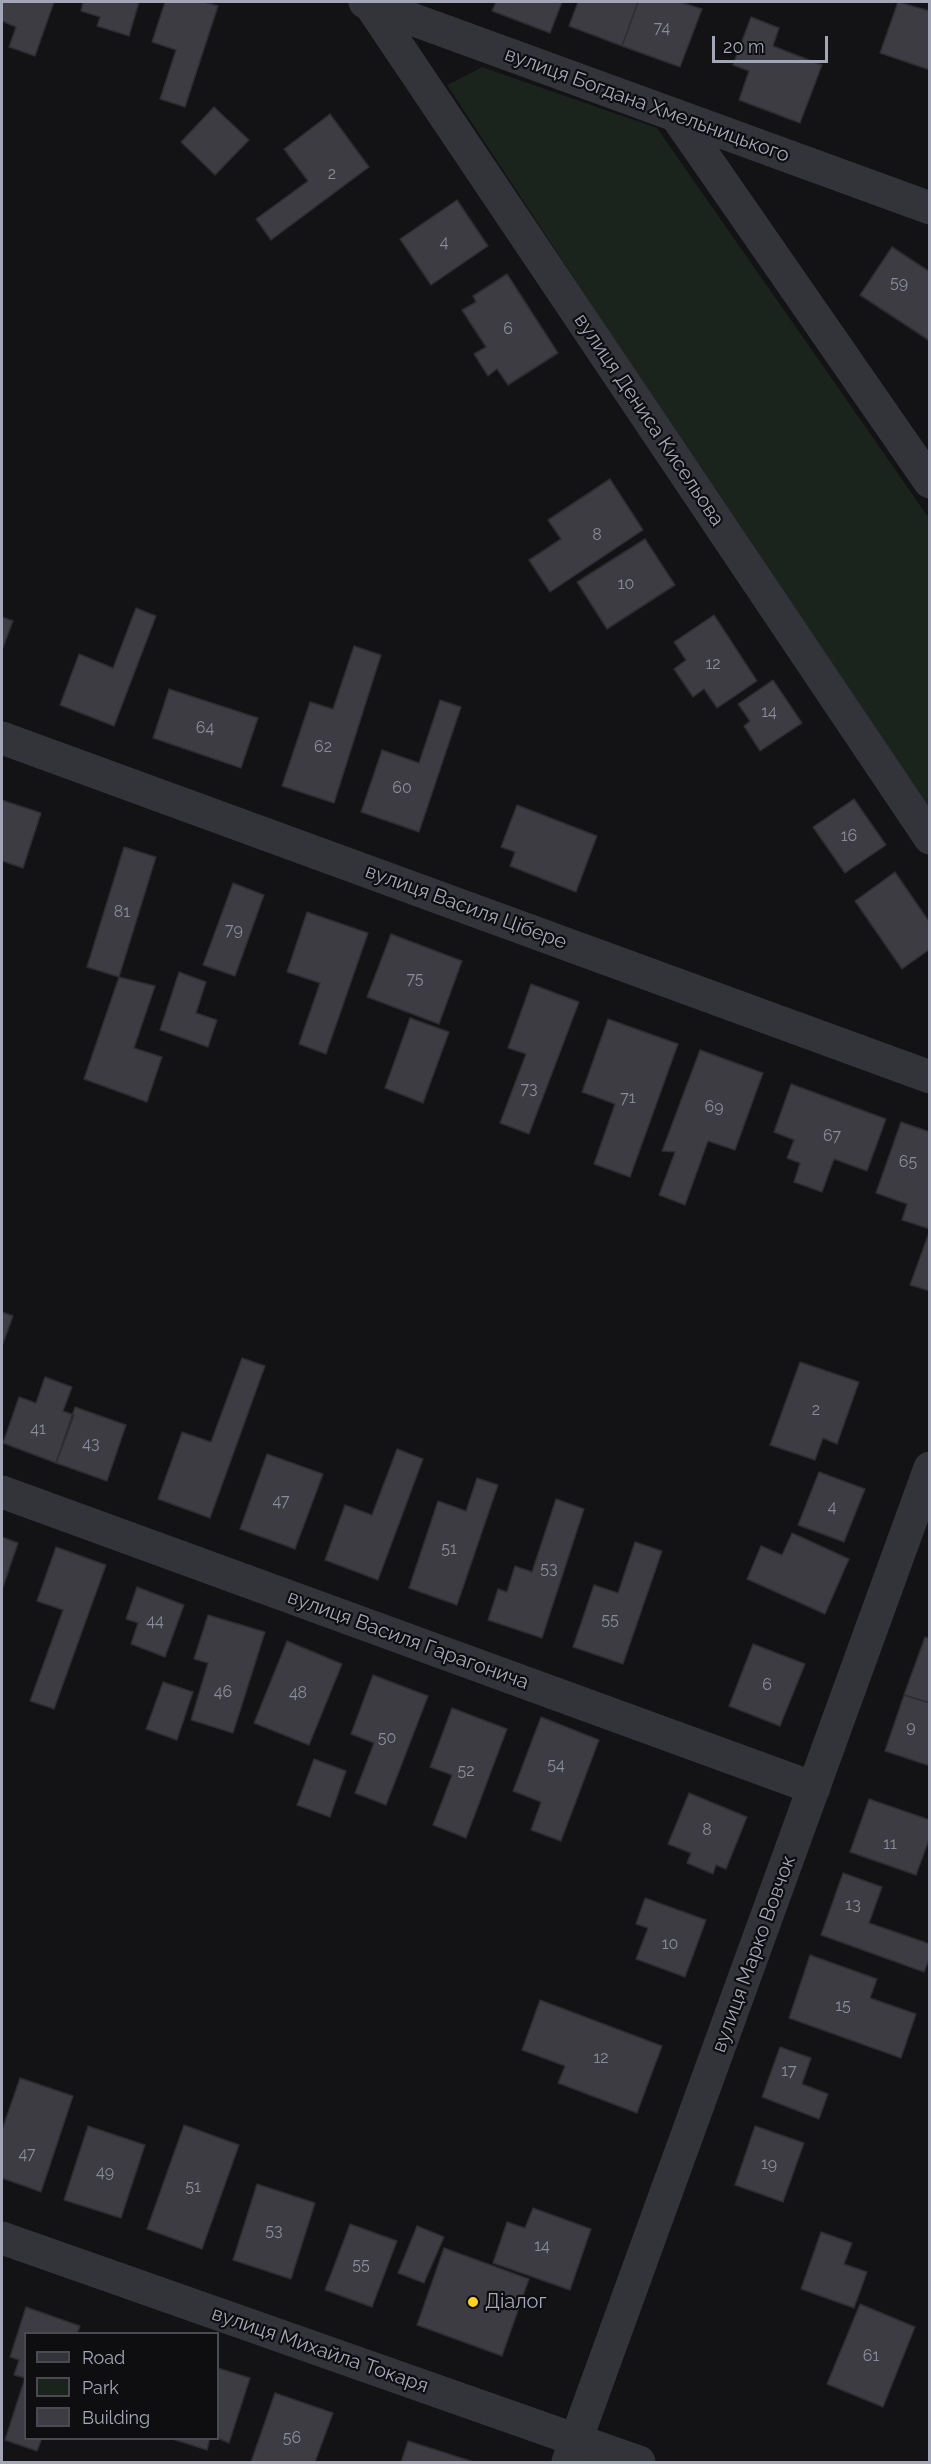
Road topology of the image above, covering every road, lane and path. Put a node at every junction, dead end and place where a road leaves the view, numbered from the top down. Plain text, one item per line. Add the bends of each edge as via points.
1 (367, 2) edge
2 (677, 117) junction
3 (930, 208) edge
4 (930, 482) edge
5 (2, 738) edge
6 (930, 838) edge
7 (930, 1077) edge
8 (930, 1467) edge
9 (2, 1492) edge
10 (814, 1788) junction
11 (2, 2238) edge
12 (572, 2451) edge
13 (639, 2463) edge

1 - 2 street, вулиця Богдана Хмельницького
1 - 6 street, вулиця Дениса Кисельова
2 - 3 street, вулиця Богдана Хмельницького
2 - 4 street
5 - 7 street, вулиця Василя Цібере
8 - 10 street, вулиця Марко Вовчок
9 - 10 street, вулиця Василя Гарагонича
10 - 12 street, вулиця Марко Вовчок
11 - 12 street, вулиця Михайла Токаря
12 - 13 street, вулиця Михайла Токаря

